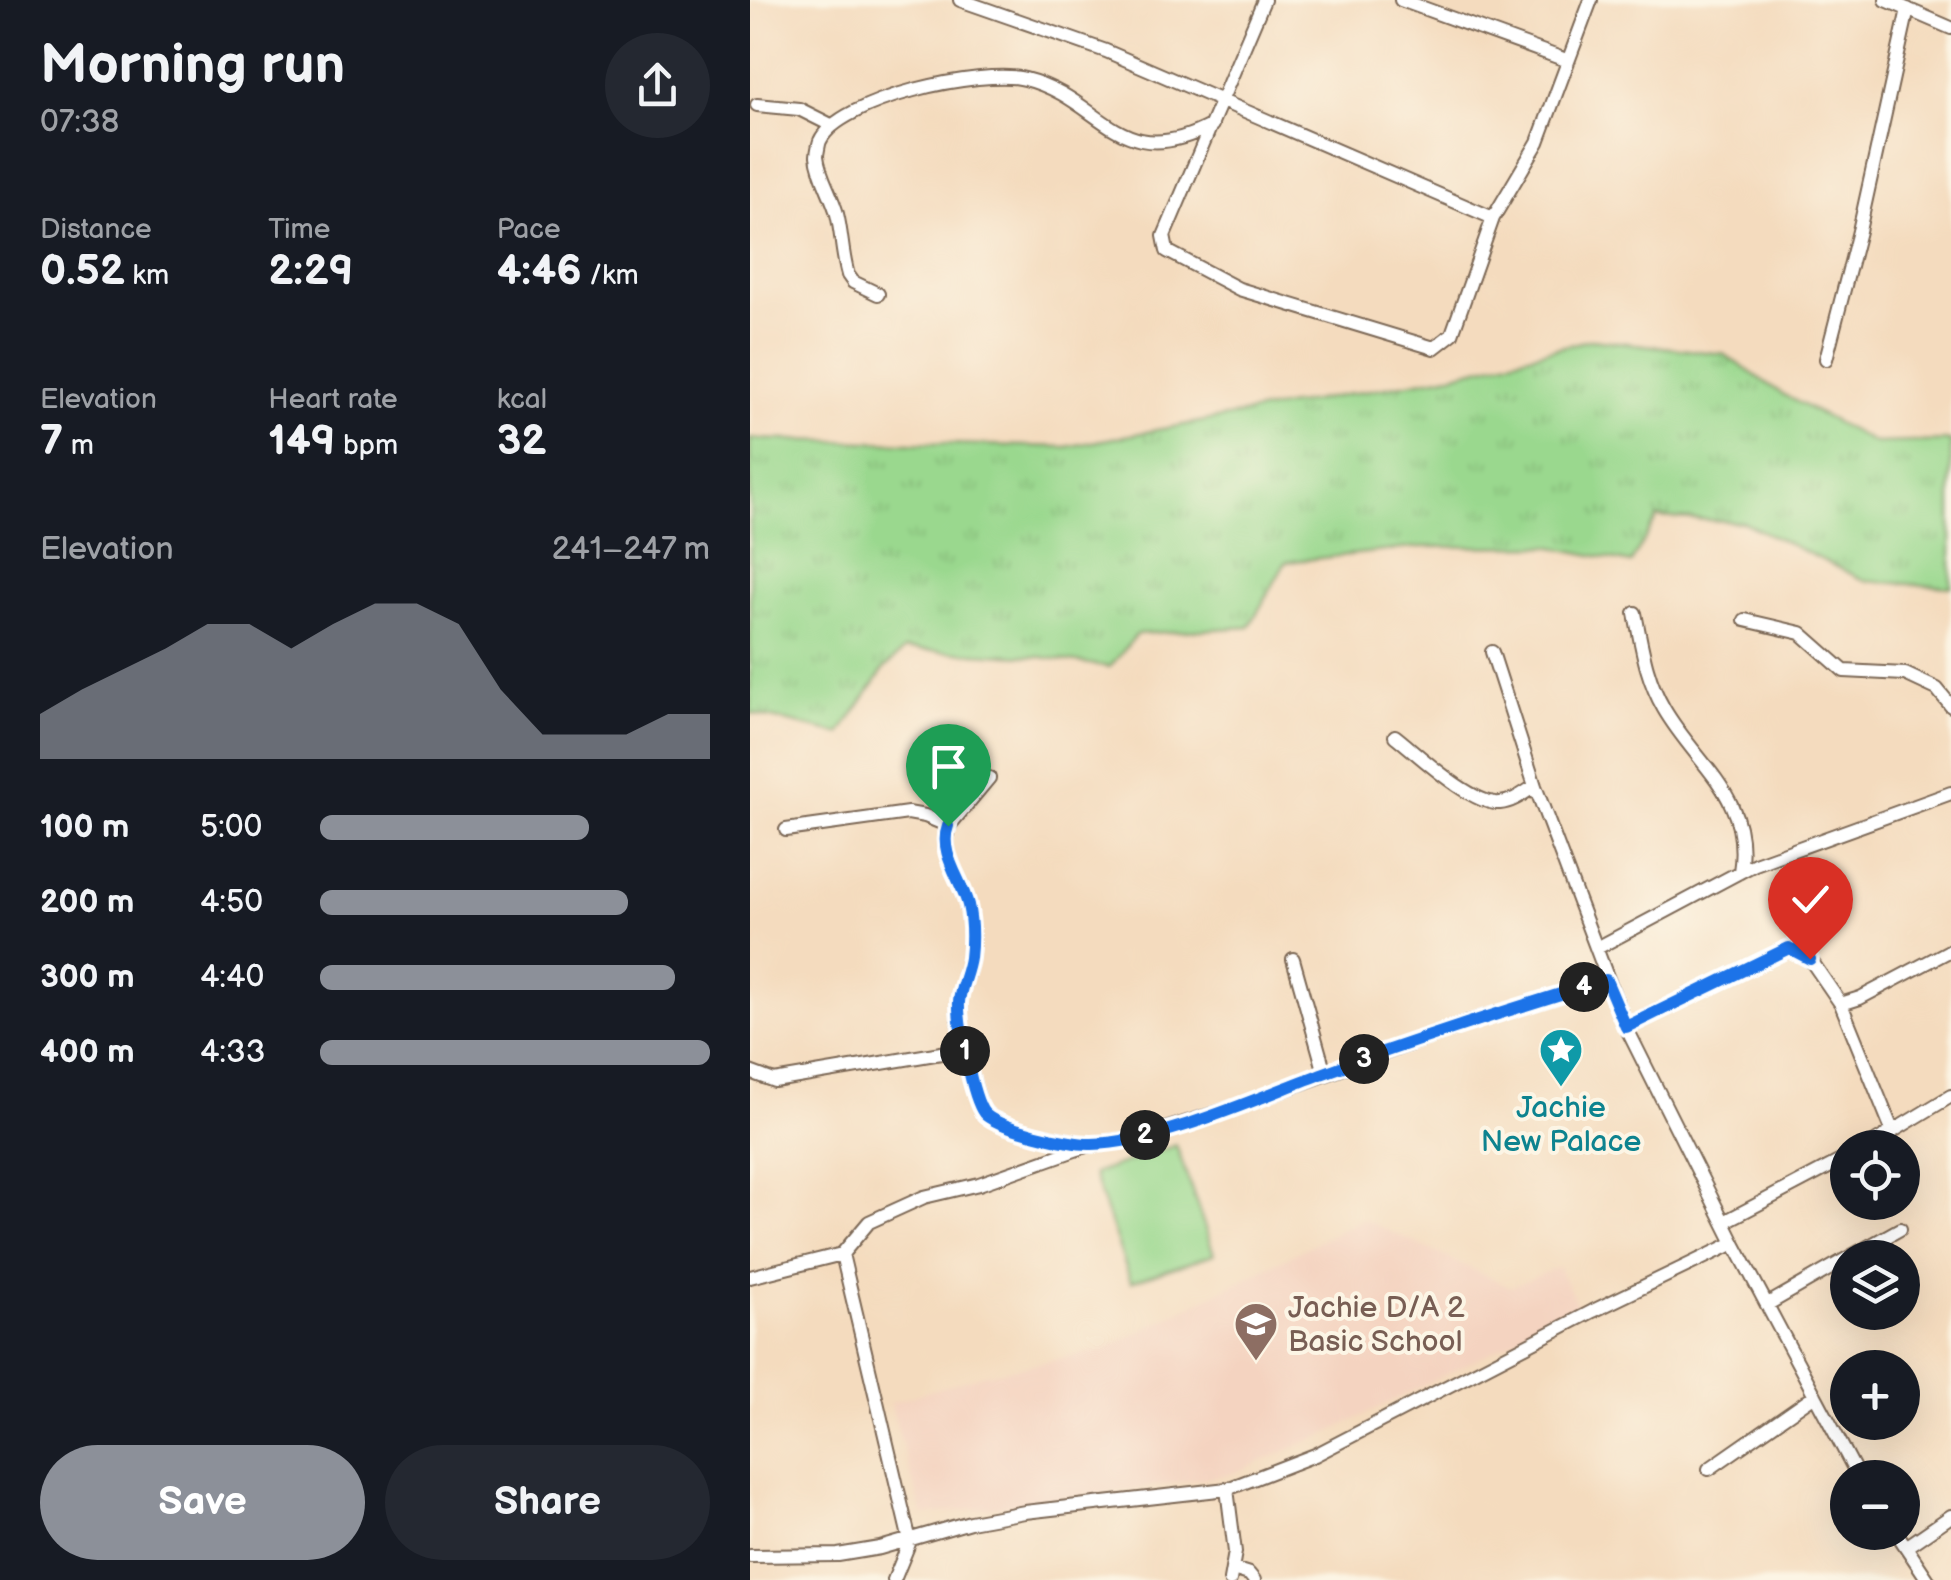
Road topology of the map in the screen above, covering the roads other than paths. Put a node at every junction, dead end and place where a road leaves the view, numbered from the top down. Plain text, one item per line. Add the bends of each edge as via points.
1 (960, 0) edge
2 (1264, 0) edge
3 (1402, 0) edge
4 (1591, 0) edge
5 (1886, 0) edge
6 (1908, 9) junction
7 (1951, 28) edge
8 (1566, 60) junction
9 (1222, 103) junction
10 (757, 105) dead end
11 (830, 125) junction
12 (1212, 126) junction
13 (1493, 218) junction
14 (878, 294) dead end
15 (1826, 359) dead end
16 (1635, 613) dead end
17 (1745, 620) dead end
18 (1492, 652) dead end
19 (1951, 706) edge
20 (1395, 736) dead end
21 (989, 778) dead end
22 (1535, 786) junction
23 (1951, 793) edge
24 (948, 826) junction
25 (786, 830) dead end
26 (1740, 872) junction
27 (1598, 948) junction
28 (1951, 950) edge
29 (1293, 959) dead end
30 (1606, 980) junction
31 (1841, 1004) junction
32 (1626, 1027) junction
33 (965, 1050) junction
34 (750, 1072) edge
35 (1325, 1073) junction
36 (1951, 1096) edge
37 (1892, 1130) edge
38 (1896, 1130) edge
39 (1089, 1144) junction
40 (1830, 1166) edge
41 (1724, 1222) junction
42 (1900, 1229) dead end
43 (1880, 1240) edge
44 (1734, 1242) junction
45 (842, 1254) junction
46 (1830, 1268) edge
47 (750, 1277) edge
48 (1768, 1304) junction
49 (1815, 1395) junction
50 (1849, 1460) edge
51 (1710, 1469) dead end
52 (1227, 1489) junction
53 (1951, 1516) edge
54 (1920, 1537) edge
55 (910, 1541) junction
56 (1908, 1550) edge
57 (750, 1556) edge
58 (1231, 1574) edge
59 (894, 1580) edge
60 (1254, 1580) edge
61 (1928, 1580) edge

1 - 9 street via 1106,51
2 - 9 street
3 - 8 street
4 - 8 street
5 - 6 street
6 - 7 street
6 - 15 street
8 - 13 street via 1538,142
9 - 12 street
9 - 13 street
10 - 11 street via 799,109
11 - 12 street via 873,102 964,79 1024,78 1072,99 1127,138 1186,139
11 - 14 street via 817,154 844,262 854,282
12 - 13 street via 1164,244 1239,289 1434,348 1452,334
16 - 26 street via 1643,665 1664,711 1725,789 1744,846
17 - 19 street via 1801,634 1844,670 1905,674 1937,689
18 - 22 street
20 - 22 street via 1484,800 1497,804
21 - 24 street
22 - 27 street
23 - 26 street
24 - 25 street via 908,813
24 - 33 street via 950,860 972,929 959,1000
26 - 27 street
27 - 30 street
28 - 31 street
29 - 35 street
30 - 32 street
30 - 35 street
31 - 32 street via 1810,959 1789,948
31 - 37 street
32 - 41 street
33 - 34 street via 774,1082
33 - 39 street via 986,1115
35 - 39 street via 1137,1138
36 - 38 street
39 - 45 street via 880,1216
40 - 41 street
41 - 44 street
42 - 43 street
44 - 48 street
44 - 52 street via 1315,1455
45 - 47 street
45 - 55 street
46 - 48 street
48 - 49 street
49 - 50 street
49 - 51 street
52 - 55 street via 1025,1512
52 - 58 street via 1235,1552
53 - 54 street
55 - 57 street via 838,1555
55 - 59 street
56 - 61 street
58 - 60 street

